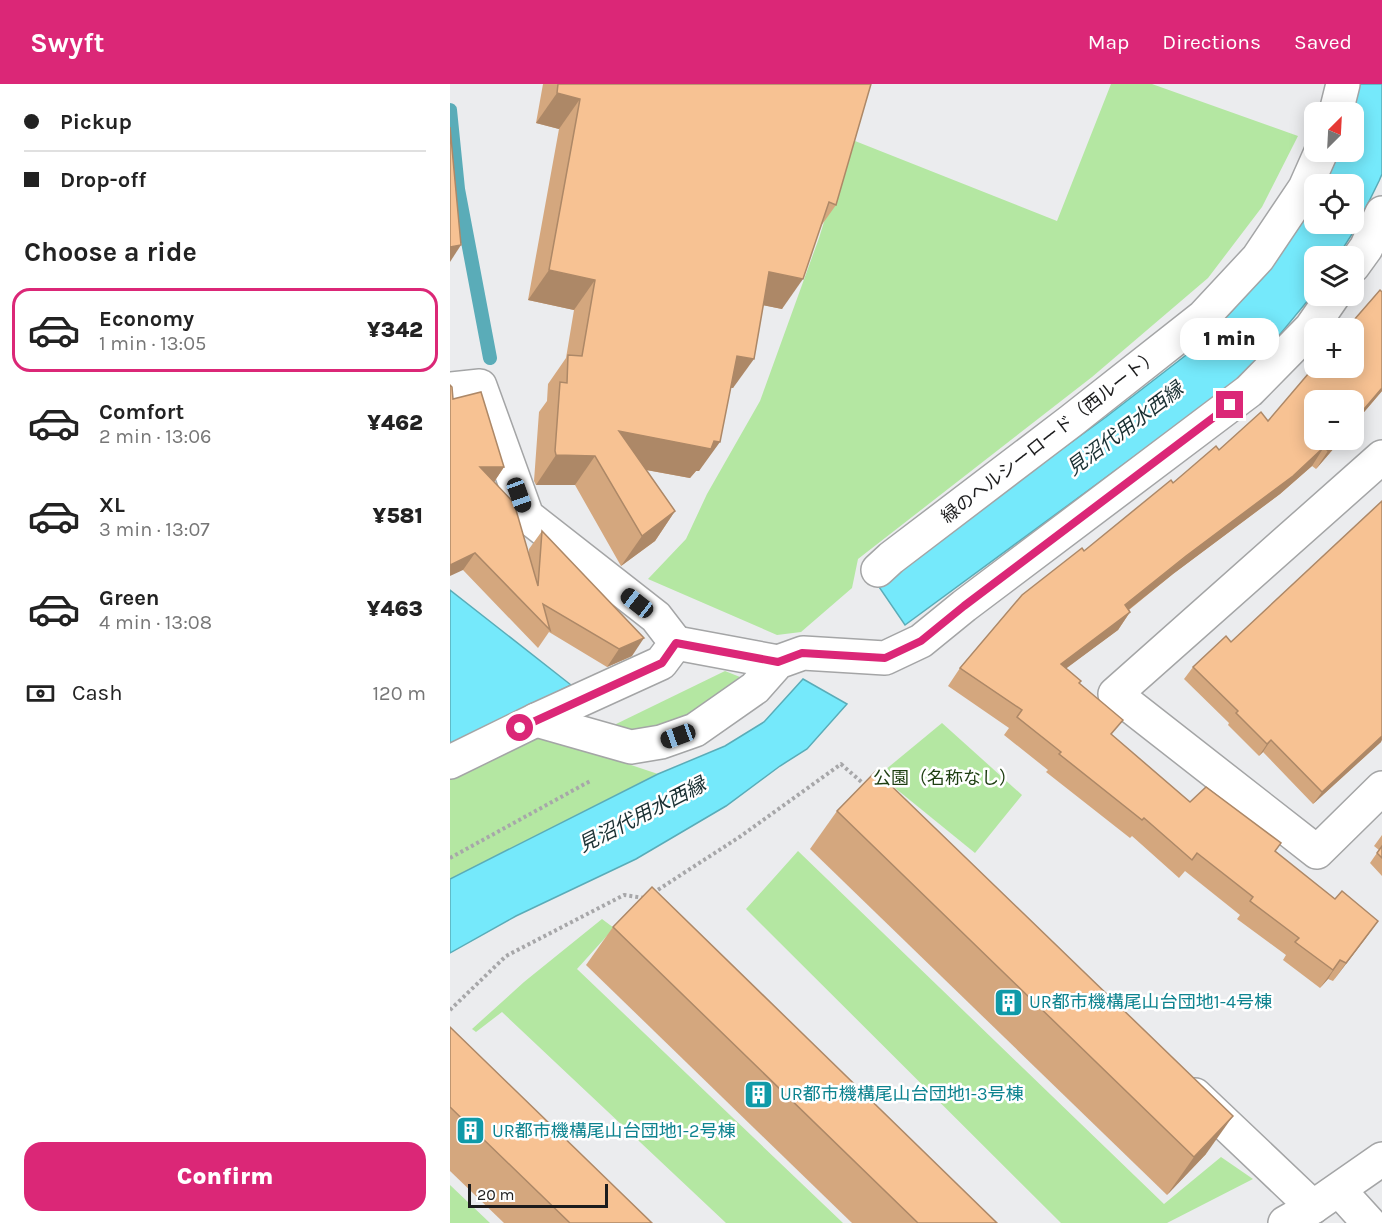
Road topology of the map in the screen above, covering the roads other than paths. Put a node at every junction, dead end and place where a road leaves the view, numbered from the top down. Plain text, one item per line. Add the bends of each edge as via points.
1 (1343, 84) edge
2 (1338, 102) edge
3 (1317, 162) edge
4 (1382, 213) edge
5 (1364, 251) edge
6 (1326, 306) edge
7 (450, 389) edge
8 (1382, 457) edge
9 (878, 570) dead end
10 (676, 643) junction
11 (778, 662) junction
12 (536, 720) junction
13 (450, 762) edge
14 (1382, 788) edge
15 (1176, 1077) edge
16 (1382, 1160) edge
17 (1326, 1199) junction
18 (1285, 1223) edge
19 (1369, 1223) edge

1 - 2 street
3 - 9 street, 緑のヘルシーロード（西ルート） via 1305,188 1258,258 1203,316
4 - 5 street
6 - 11 street via 1311,328 1249,391 921,641 885,658 802,653
7 - 10 street via 480,387 527,516 656,617
8 - 14 street via 1115,694 1317,852
10 - 11 street
10 - 12 street via 662,663
11 - 12 street via 755,688 695,730 661,742 631,747
12 - 13 street
15 - 17 street
16 - 17 street
17 - 18 street
17 - 19 street

